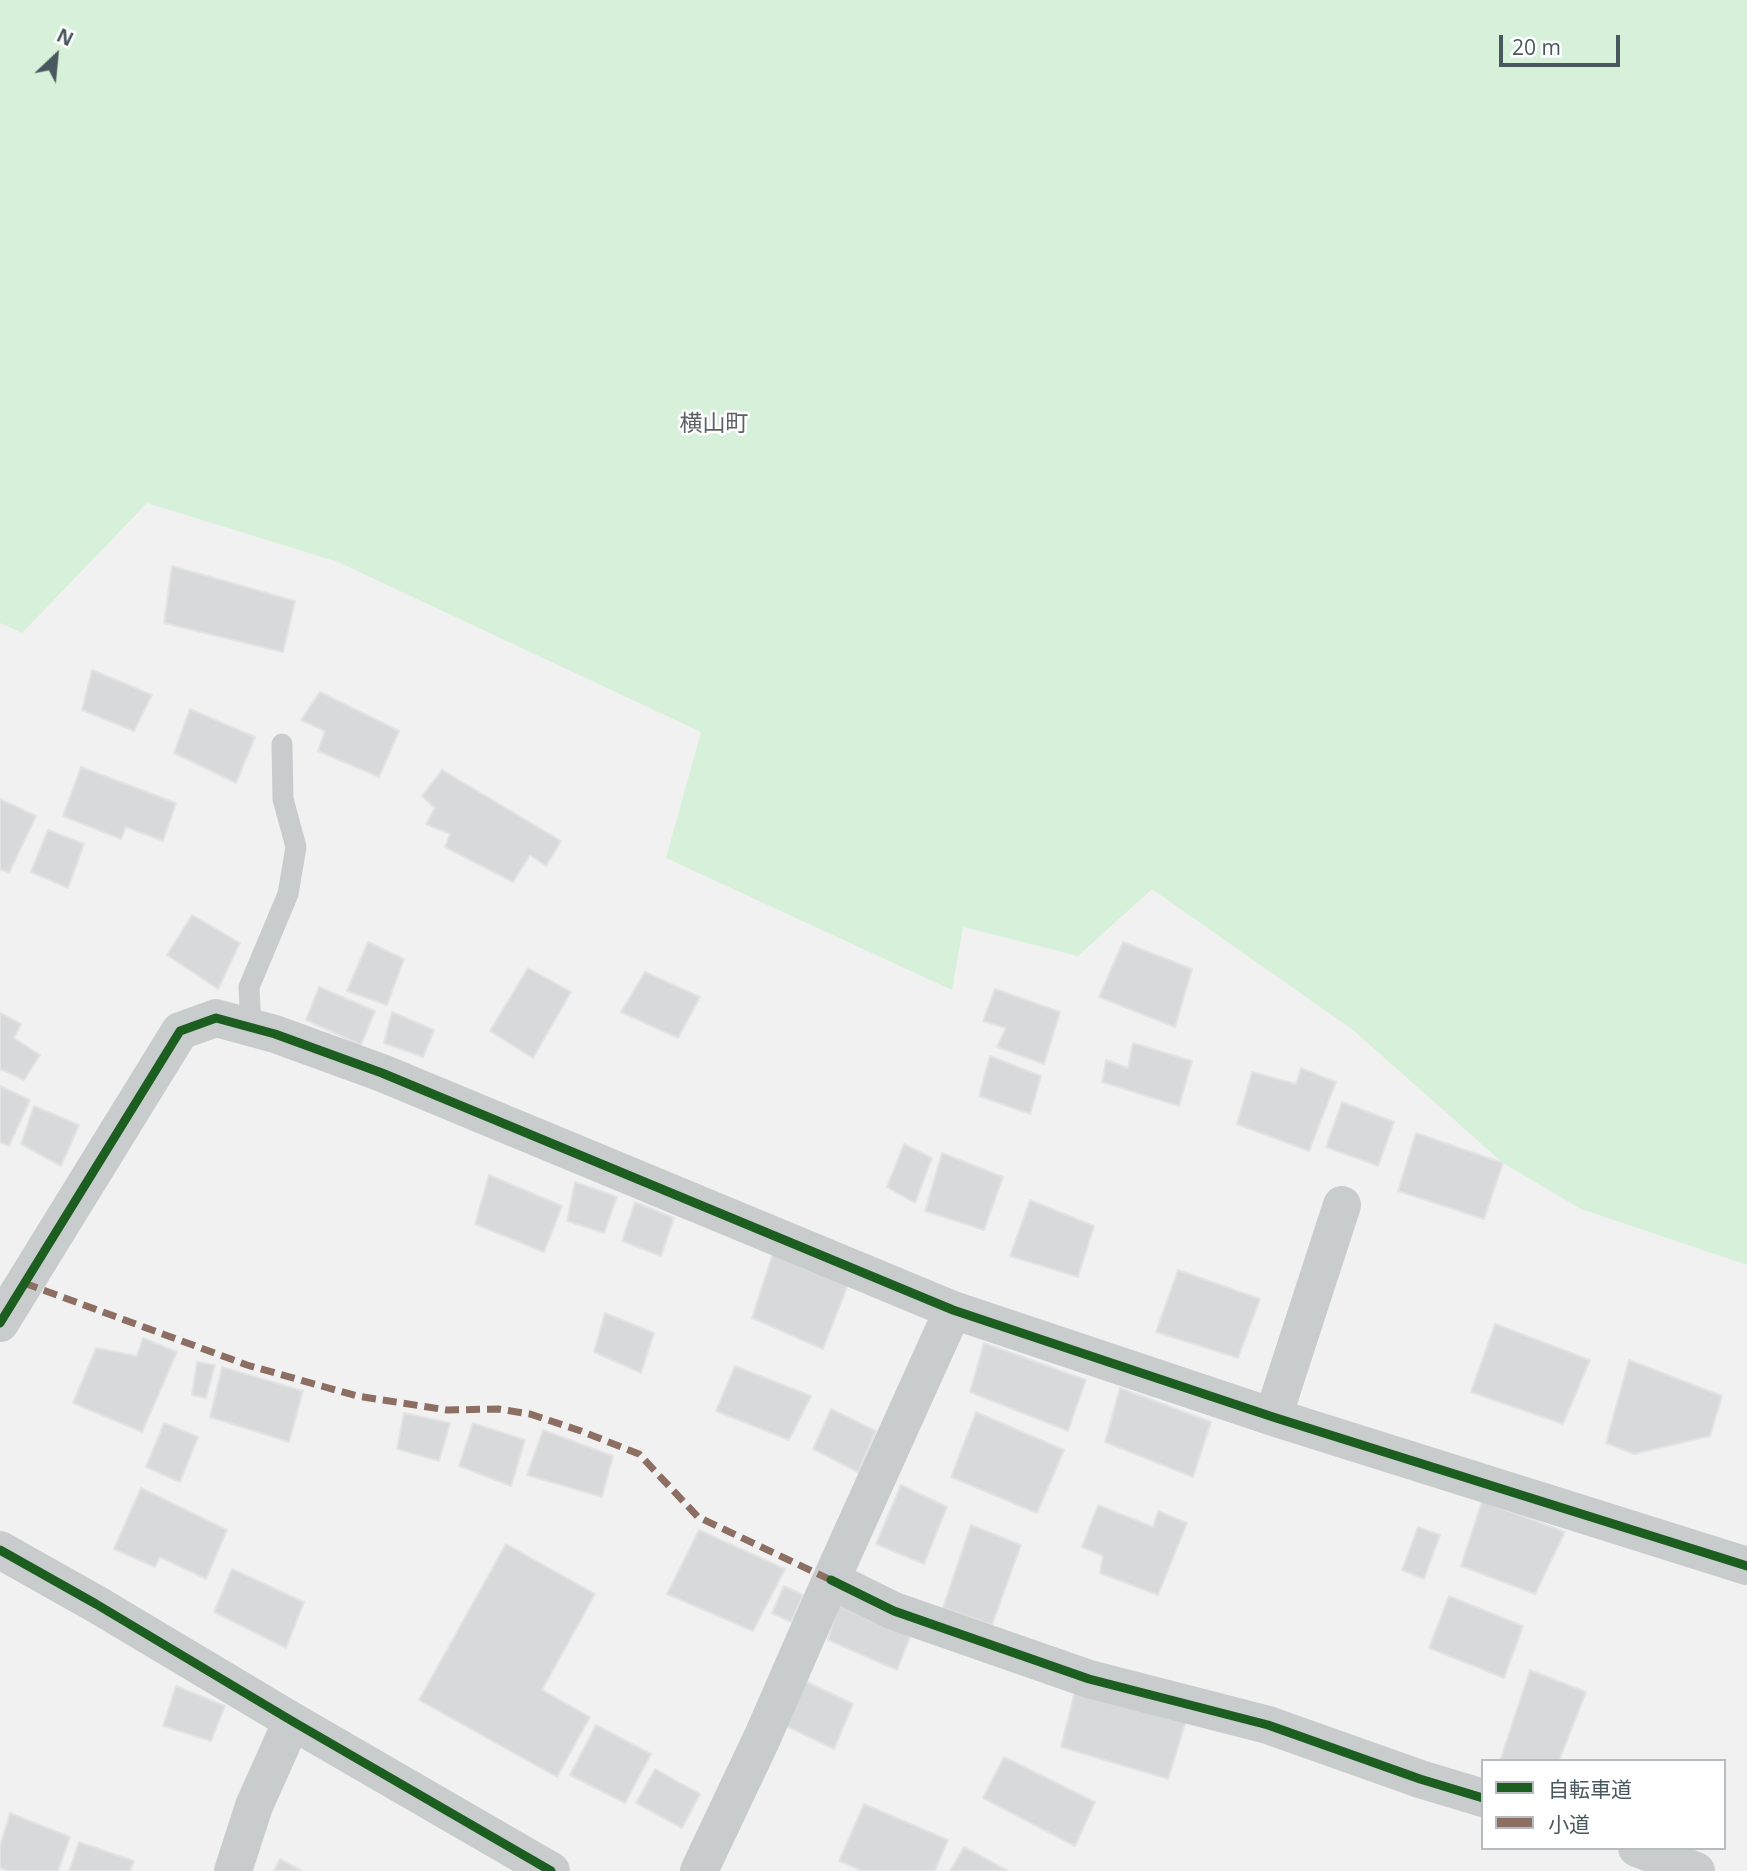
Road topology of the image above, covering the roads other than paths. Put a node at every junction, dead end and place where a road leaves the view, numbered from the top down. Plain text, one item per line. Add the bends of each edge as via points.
1 (282, 744) dead end
2 (251, 1028) junction
3 (1342, 1205) dead end
4 (953, 1310) junction
5 (0, 1322) edge
6 (1273, 1417) junction
7 (0, 1550) edge
8 (1747, 1566) edge
9 (831, 1580) junction
10 (292, 1721) junction
11 (1481, 1797) edge
12 (1642, 1850) edge
13 (233, 1871) edge
14 (551, 1871) edge
15 (699, 1871) edge
16 (1696, 1871) edge

1 - 2 lane via 283,799 296,848 288,894 249,987
2 - 4 street via 382,1073
2 - 5 street via 216,1018 180,1031
3 - 6 street
4 - 6 street
4 - 9 street
6 - 8 street
7 - 10 street
9 - 11 street via 894,1611 1089,1679 1268,1725
9 - 15 street
10 - 13 street via 254,1806
10 - 14 street
12 - 16 street

